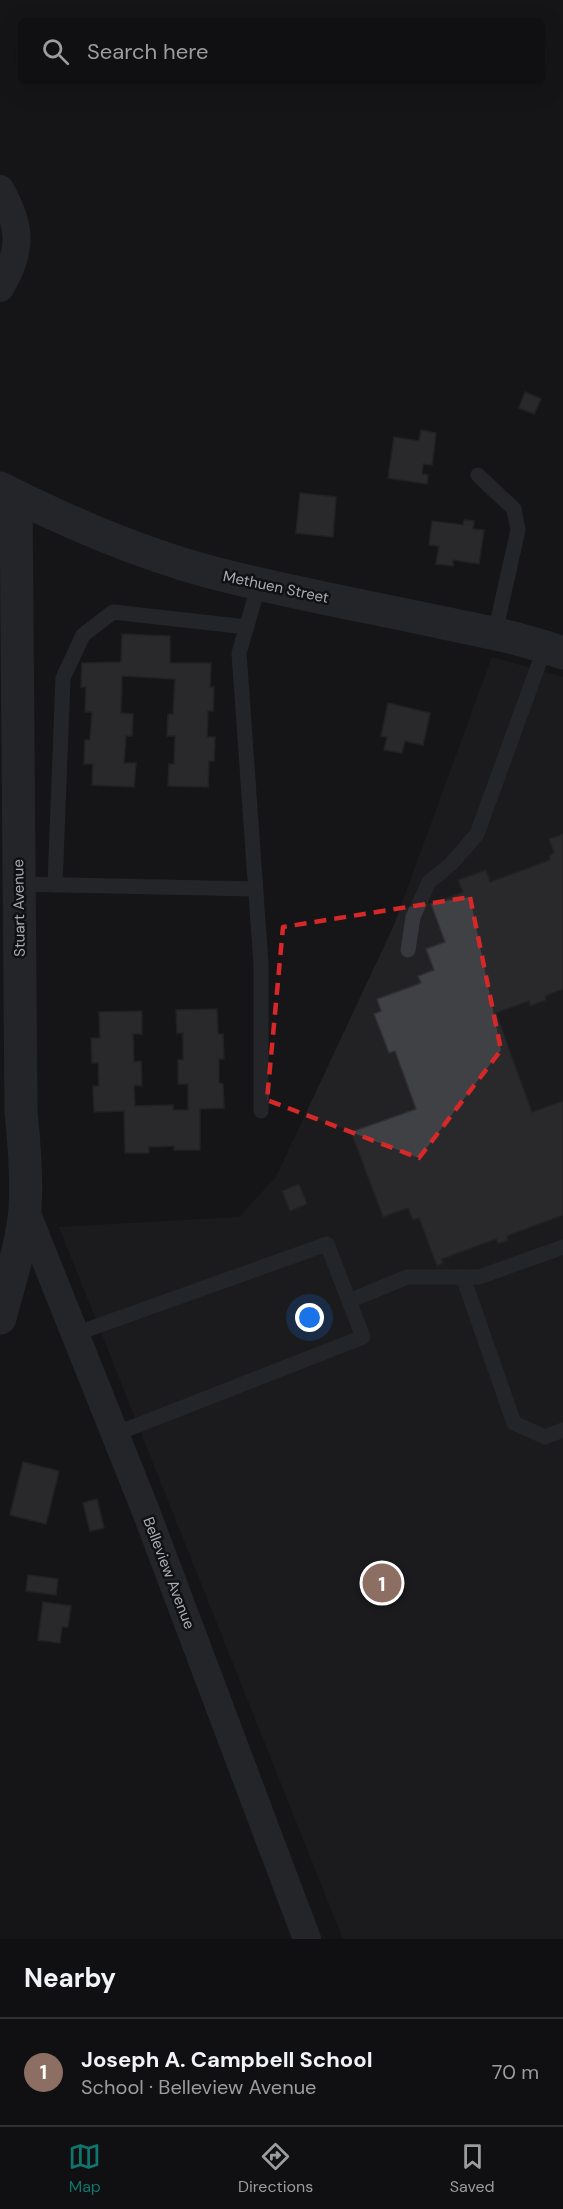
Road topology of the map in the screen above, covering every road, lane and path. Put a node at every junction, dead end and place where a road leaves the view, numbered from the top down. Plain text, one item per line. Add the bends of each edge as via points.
1 (0, 189) edge
2 (0, 288) edge
3 (478, 476) dead end
4 (8, 492) edge
5 (259, 584) junction
6 (247, 627) junction
7 (495, 633) junction
8 (554, 650) edge
9 (19, 884) junction
10 (55, 885) junction
11 (255, 889) junction
12 (408, 950) dead end
13 (261, 1111) dead end
14 (25, 1209) junction
15 (563, 1247) edge
16 (463, 1277) junction
17 (349, 1301) junction
18 (0, 1318) edge
19 (75, 1334) junction
20 (563, 1430) edge
21 (115, 1434) junction
22 (307, 1939) edge

1 - 2 street via 14,215 18,237
3 - 7 lane via 514,508 519,530
4 - 5 street, Methuen Street via 117,542
4 - 9 street, Stuart Avenue
5 - 6 lane
5 - 7 street, Methuen Street
6 - 10 lane via 113,612 83,635 63,678
6 - 11 lane via 239,653
7 - 8 street, Methuen Street
8 - 12 lane via 477,834 429,882 413,916
9 - 10 lane
9 - 14 street, Stuart Avenue
10 - 11 lane
11 - 13 lane via 261,964
14 - 18 street, Stuart Avenue
14 - 19 street, Belleview Avenue
15 - 16 lane via 479,1277
16 - 17 lane via 407,1276
16 - 20 lane via 514,1423 545,1437
17 - 19 lane via 327,1245
17 - 21 lane via 363,1337
19 - 21 street, Belleview Avenue
21 - 22 street, Belleview Avenue

